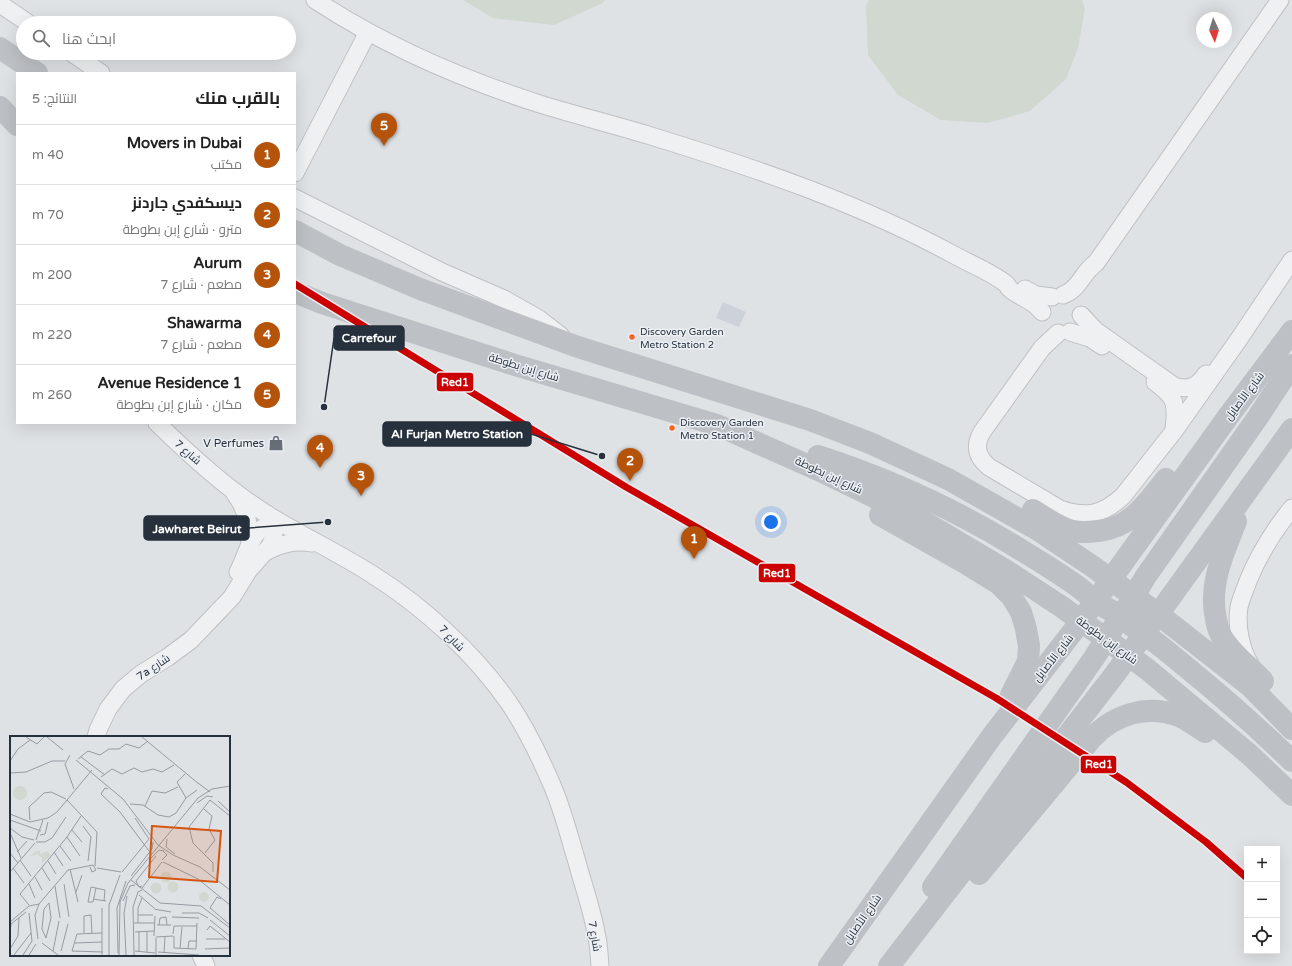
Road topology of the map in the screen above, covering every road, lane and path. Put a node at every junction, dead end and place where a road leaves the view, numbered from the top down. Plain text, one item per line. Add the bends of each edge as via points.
1 (315, 0) edge
2 (1280, 0) edge
3 (0, 4) edge
4 (18, 16) edge
5 (368, 32) junction
6 (0, 48) edge
7 (16, 59) edge
8 (18, 60) edge
9 (82, 60) edge
10 (36, 72) edge
11 (100, 72) edge
12 (0, 107) edge
13 (16, 117) edge
14 (16, 124) edge
15 (296, 171) edge
16 (297, 199) edge
17 (296, 232) edge
18 (296, 240) edge
19 (340, 255) junction
20 (1292, 260) edge
21 (1096, 263) junction
22 (1006, 284) junction
23 (296, 292) edge
24 (1058, 296) junction
25 (1042, 312) junction
26 (1081, 312) junction
27 (1292, 331) edge
28 (1064, 333) junction
29 (1238, 339) junction
30 (578, 348) junction
31 (1282, 361) edge
32 (158, 424) edge
33 (718, 425) junction
34 (1292, 429) edge
35 (1174, 430) junction
36 (825, 473) junction
37 (948, 479) junction
38 (233, 490) junction
39 (1248, 491) junction
40 (1292, 508) edge
41 (275, 521) junction
42 (318, 544) junction
43 (257, 548) junction
44 (1102, 574) junction
45 (1088, 594) junction
46 (1172, 597) junction
47 (1126, 607) junction
48 (1158, 614) junction
49 (1073, 632) junction
50 (1144, 634) junction
51 (1101, 647) junction
52 (1163, 649) junction
53 (1128, 656) junction
54 (1147, 669) junction
55 (1256, 673) junction
56 (1292, 710) edge
57 (1292, 729) edge
58 (96, 736) edge
59 (992, 736) junction
60 (1250, 755) junction
61 (1292, 760) edge
62 (1292, 795) edge
63 (201, 956) edge
64 (206, 966) edge
65 (600, 966) edge
66 (829, 966) edge
67 (889, 966) edge
68 (900, 966) edge

1 - 5 street
2 - 21 street
3 - 4 street
5 - 15 street
5 - 22 street via 445,68 513,95 687,147 840,201 917,235
6 - 7 main road
8 - 10 main road
9 - 11 street
12 - 13 main road
12 - 14 main road
16 - 30 street via 442,272 504,299 539,319
17 - 19 main road
18 - 19 main road
19 - 30 main road via 420,289
20 - 29 street
21 - 24 street via 1076,287
21 - 26 street via 1094,275 1081,297
22 - 24 street via 1014,284 1036,295
22 - 25 street via 1011,290 1034,302
23 - 33 main road, شارع إبن بطوطة via 508,362
24 - 25 street via 1044,306
24 - 26 street via 1074,299
25 - 28 street via 1048,328
26 - 28 street via 1078,325
26 - 29 street via 1096,331 1174,386 1182,388 1197,385 1227,346
27 - 31 main road, شارع الأصايل
28 - 35 street via 1096,341 1167,390 1175,403
28 - 35 street via 1042,348 982,432 977,445 984,463 1060,509 1070,513 1093,513 1104,510 1123,496
29 - 35 street
30 - 37 main road via 810,420 870,443
31 - 37 main road via 1237,388 1145,506 1119,526 1103,531 1074,532 1055,524 1007,494
31 - 44 main road, شارع الأصايل
31 - 47 main road via 1258,417
32 - 38 street, شارع 7 via 182,448
33 - 36 main road, شارع إبن بطوطة
33 - 45 main road via 838,463 926,499 1013,545
34 - 39 main road
36 - 49 main road, شارع إبن بطوطة via 921,520 1007,571 1062,607
36 - 59 main road via 882,517 965,563 998,584 1011,596 1021,612 1026,629 1028,661
37 - 44 main road via 1038,530
38 - 41 street, شارع 7
38 - 43 street via 245,510 250,533
39 - 46 main road
39 - 55 main road via 1215,578 1213,594 1214,609 1222,638
40 - 55 street via 1279,524 1254,567 1241,598 1239,621 1243,649
41 - 42 street, شارع 7
41 - 43 street, 7a شارع via 270,546
42 - 43 street via 304,541
42 - 65 street, شارع 7 via 374,575 433,618 485,672 509,703 536,752 565,822 596,933
43 - 58 street, 7a شارع via 248,571 232,598 191,640 123,689 108,709
44 - 45 main road, شارع الأصايل
44 - 47 main road via 1116,599
45 - 47 main road via 1102,605
45 - 49 main road, شارع الأصايل
46 - 47 main road via 1161,602 1152,600 1144,591
46 - 48 main road
47 - 48 main road via 1141,616
47 - 49 main road
47 - 50 main road via 1134,627
47 - 51 main road
47 - 53 main road via 1124,642
48 - 50 main road
48 - 57 main road via 1250,686
49 - 51 main road, شارع إبن بطوطة
49 - 59 main road, شارع الأصايل
50 - 52 main road
50 - 53 main road
51 - 53 main road, شارع إبن بطوطة
51 - 67 main road via 916,910
52 - 54 main road via 1153,647 1145,653 1143,660
52 - 61 main road
53 - 54 main road, شارع إبن بطوطة
53 - 67 main road
54 - 60 main road, شارع إبن بطوطة
55 - 56 main road
59 - 66 main road, شارع الأصايل
60 - 62 main road, شارع إبن بطوطة
60 - 68 main road via 1231,750 1189,722 1167,713 1140,712 1113,720 1092,738
63 - 64 street

